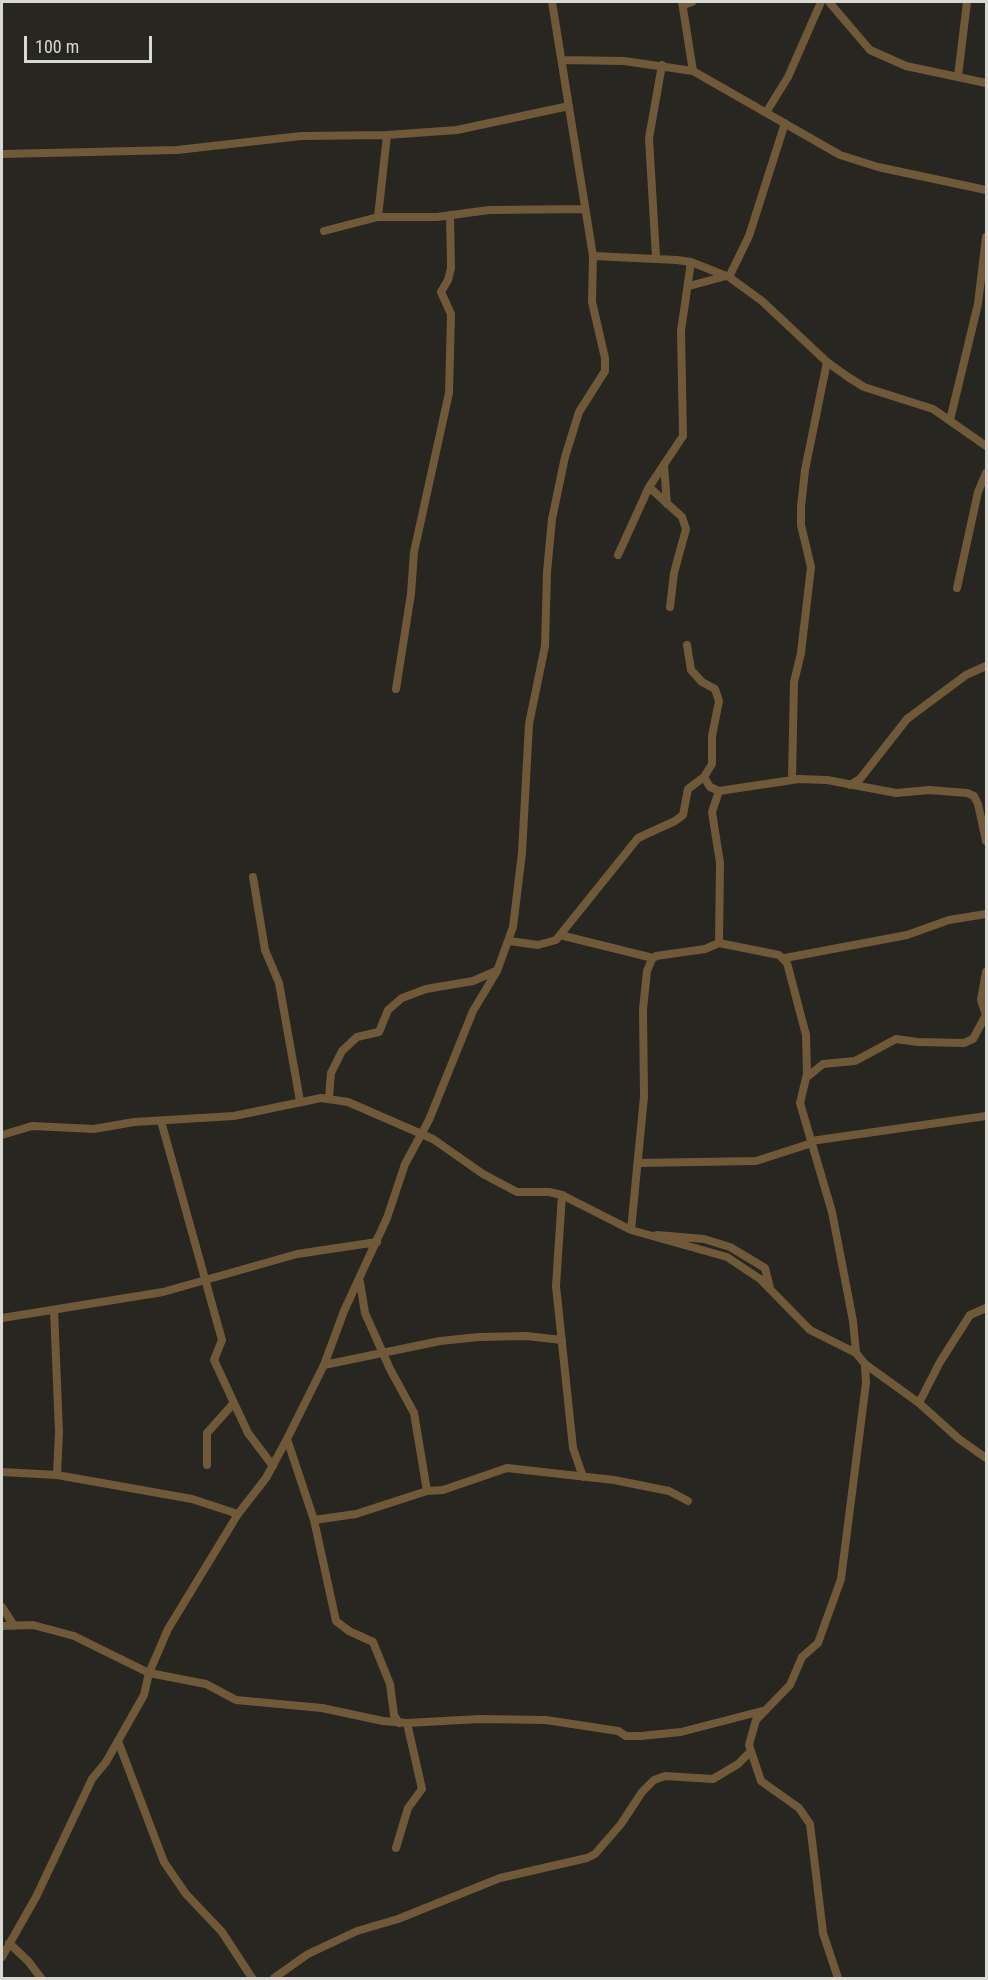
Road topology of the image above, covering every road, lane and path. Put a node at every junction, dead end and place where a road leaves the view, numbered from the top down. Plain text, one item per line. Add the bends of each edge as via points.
1 (552, 2) edge
2 (692, 2) edge
3 (821, 2) edge
4 (829, 2) edge
5 (968, 2) edge
6 (682, 3) edge
7 (563, 60) junction
8 (662, 65) junction
9 (693, 71) junction
10 (958, 76) junction
11 (987, 83) edge
12 (569, 106) junction
13 (767, 111) junction
14 (785, 123) junction
15 (387, 135) junction
16 (2, 154) edge
17 (987, 190) edge
18 (585, 209) junction
19 (450, 215) junction
20 (378, 217) junction
21 (324, 231) dead end
22 (987, 237) edge
23 (593, 256) junction
24 (656, 257) junction
25 (691, 262) junction
26 (728, 277) junction
27 (689, 286) junction
28 (827, 362) junction
29 (950, 420) junction
30 (987, 446) edge
31 (664, 465) junction
32 (987, 473) edge
33 (648, 487) junction
34 (667, 504) junction
35 (618, 555) dead end
36 (957, 588) dead end
37 (670, 607) dead end
38 (687, 645) dead end
39 (987, 666) edge
40 (396, 689) dead end
41 (704, 777) junction
42 (792, 779) junction
43 (850, 785) junction
44 (719, 791) junction
45 (987, 841) edge
46 (253, 878) dead end
47 (987, 914) edge
48 (560, 935) junction
49 (509, 940) junction
50 (719, 943) junction
51 (653, 958) junction
52 (785, 958) junction
53 (497, 971) junction
54 (987, 972) edge
55 (986, 1015) edge
56 (806, 1079) junction
57 (329, 1097) junction
58 (300, 1101) junction
59 (987, 1116) edge
60 (161, 1121) junction
61 (422, 1134) junction
62 (2, 1135) edge
63 (811, 1142) junction
64 (638, 1163) junction
65 (562, 1195) junction
66 (632, 1230) junction
67 (377, 1242) junction
68 (205, 1280) junction
69 (359, 1281) junction
70 (987, 1308) edge
71 (54, 1310) junction
72 (2, 1318) edge
73 (562, 1340) junction
74 (382, 1352) junction
75 (856, 1353) junction
76 (864, 1364) junction
77 (324, 1365) junction
78 (919, 1403) junction
79 (233, 1404) junction
80 (287, 1440) junction
81 (987, 1458) edge
82 (207, 1465) dead end
83 (273, 1466) junction
84 (2, 1472) edge
85 (57, 1475) junction
86 (583, 1477) junction
87 (427, 1491) junction
88 (688, 1501) dead end
89 (238, 1514) junction
90 (314, 1520) junction
91 (2, 1606) edge
92 (13, 1624) junction
93 (2, 1626) edge
94 (149, 1672) junction
95 (762, 1710) junction
96 (403, 1723) junction
97 (118, 1742) junction
98 (749, 1753) junction
99 (396, 1848) dead end
100 (9, 1943) junction
101 (2, 1958) edge
102 (41, 1978) edge
103 (252, 1978) edge
104 (274, 1978) edge
105 (838, 1978) edge

1 - 7 street
2 - 6 street
3 - 13 street via 788,77
4 - 10 street via 870,50 906,66
5 - 10 street
6 - 9 street
7 - 8 street
7 - 12 street
8 - 9 street
8 - 24 street via 649,138
9 - 13 street
10 - 11 street
12 - 15 street via 457,130
12 - 18 street
13 - 14 street
14 - 17 street via 859,162
14 - 26 street via 749,236
15 - 16 street via 301,136 166,151
15 - 20 street
18 - 19 street via 489,210
18 - 23 street
19 - 20 street
19 - 40 street via 450,275 441,292 451,314 449,393 414,552
20 - 21 street
22 - 29 street via 978,304
23 - 24 street
23 - 49 street via 592,302 605,371 579,412 552,519 545,646 529,724 522,853
24 - 25 street
25 - 26 street
25 - 27 street
26 - 27 street
26 - 28 street via 778,314
27 - 31 street via 683,312 680,369 684,427 679,443
28 - 29 street via 864,387 914,401
28 - 42 street via 801,507 811,567 794,681
29 - 30 street
31 - 33 street
31 - 34 street
32 - 36 street via 978,492
33 - 34 street
33 - 35 street
34 - 37 street via 682,517 686,529
38 - 41 street via 691,670 719,696 712,764
39 - 43 street via 966,675 908,719 860,779
41 - 44 street
41 - 48 street via 688,789 683,815 638,838
42 - 43 street
42 - 44 street
43 - 45 street via 896,793 968,793 978,804
44 - 50 street via 712,812 721,871
46 - 58 street via 265,950 279,983
47 - 52 street via 949,920 897,937
48 - 49 street via 538,945
48 - 51 street
49 - 53 street
50 - 51 street
50 - 52 street
51 - 64 street via 646,971 643,1009 644,1097
52 - 56 street via 804,1021
53 - 57 street via 473,981 426,989 402,998 388,1010 379,1032 357,1037 342,1051 331,1073
53 - 61 street via 473,1011
54 - 55 street via 981,1000
55 - 56 street via 968,1042 896,1039 855,1061 823,1064
56 - 63 street via 800,1099
57 - 58 street
57 - 61 street
58 - 60 street via 234,1116
59 - 63 street
60 - 62 street via 94,1129 32,1126
60 - 68 street
61 - 65 street via 513,1190
61 - 67 street via 405,1164
63 - 64 street via 756,1161
63 - 75 street via 836,1231
64 - 66 street
65 - 66 street
65 - 73 street via 556,1265
66 - 75 street via 727,1257 753,1274 810,1330
67 - 68 street via 297,1254
67 - 69 street
68 - 71 street via 163,1292
68 - 79 street via 222,1340 214,1359
69 - 74 street via 361,1301
69 - 77 street
70 - 78 street via 970,1315 939,1362
71 - 72 street
71 - 85 street
73 - 74 street via 491,1336
73 - 86 street via 573,1448
74 - 77 street
74 - 87 street via 414,1413
75 - 76 street
76 - 78 street
76 - 95 street via 864,1407 841,1579 819,1643 802,1657 790,1685
77 - 80 street
78 - 81 street via 958,1439
79 - 82 street via 207,1433
79 - 83 street via 255,1444
80 - 83 street
80 - 90 street
83 - 89 street
84 - 85 street
85 - 89 street via 192,1499
86 - 87 street via 507,1468 443,1490
86 - 88 street via 669,1491
87 - 90 street via 356,1514
89 - 94 street via 168,1629
90 - 96 street via 336,1621 374,1645 390,1683 394,1714
91 - 92 street
92 - 93 street
92 - 94 street via 74,1636
94 - 96 street via 206,1684 236,1700 322,1708
94 - 97 street via 144,1695
95 - 96 street via 681,1732 641,1736 546,1720
95 - 98 street via 749,1738
96 - 99 street via 422,1788 408,1808
97 - 100 street via 92,1779 36,1897
97 - 103 street via 164,1862 186,1894 222,1932
98 - 104 street via 713,1779 665,1776 654,1780 621,1824 587,1858 500,1878 357,1932 308,1954
98 - 105 street via 761,1781 799,1808 810,1824 823,1933
100 - 101 street
100 - 102 street

